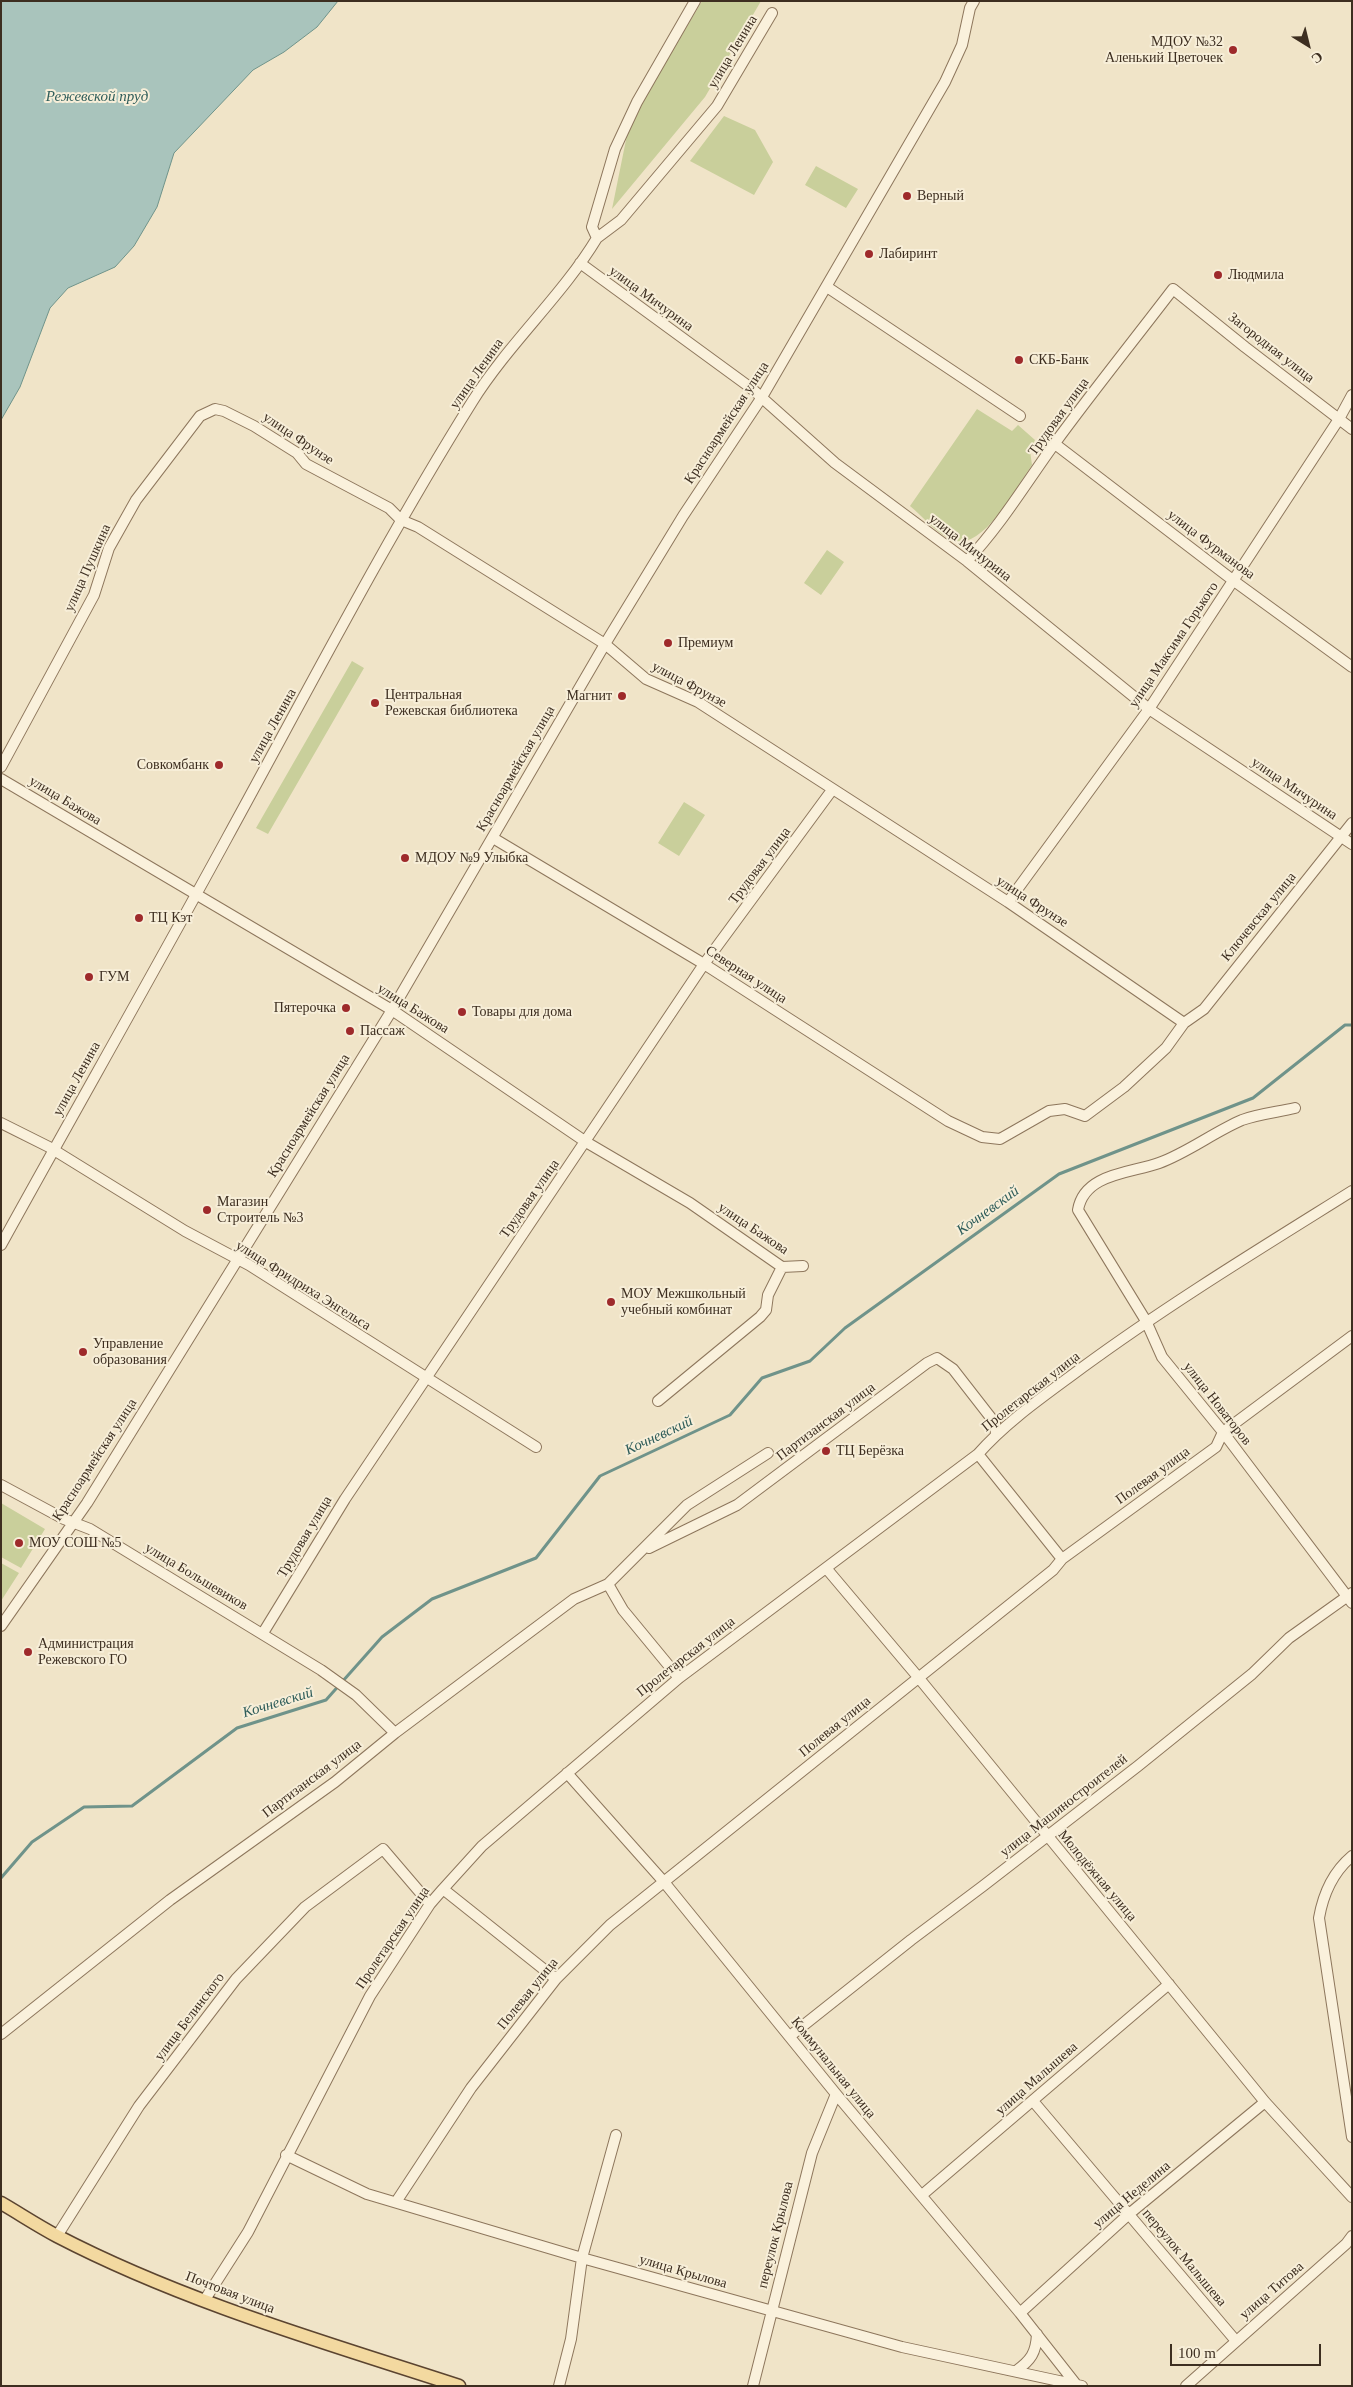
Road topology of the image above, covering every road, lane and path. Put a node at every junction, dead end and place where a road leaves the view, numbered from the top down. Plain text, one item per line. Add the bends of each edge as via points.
1 (695, 1) edge
2 (974, 1) edge
3 (772, 13) dead end
4 (598, 238) junction
5 (580, 263) junction
6 (827, 286) junction
7 (1173, 289) joint
8 (1352, 396) edge
9 (762, 397) junction
10 (200, 416) joint
11 (1020, 416) dead end
12 (1339, 419) junction
13 (1352, 429) edge
14 (1055, 444) junction
15 (401, 520) junction
16 (967, 561) junction
17 (1234, 581) junction
18 (605, 644) junction
19 (1352, 667) edge
20 (1149, 709) junction
21 (1, 767) edge
22 (1, 779) edge
23 (832, 790) junction
24 (1352, 823) edge
25 (1342, 837) junction
26 (492, 838) junction
27 (1352, 844) edge
28 (196, 896) junction
29 (1008, 902) junction
30 (704, 964) junction
31 (392, 1010) junction
32 (1184, 1023) junction
33 (1294, 1108) dead end
34 (1, 1123) edge
35 (982, 1137) joint
36 (586, 1142) junction
37 (53, 1150) junction
38 (1352, 1191) edge
39 (1, 1245) edge
40 (237, 1259) junction
41 (803, 1266) dead end
42 (782, 1267) junction
43 (1146, 1321) junction
44 (1352, 1336) edge
45 (425, 1378) junction
46 (658, 1401) dead end
47 (1223, 1432) junction
48 (996, 1434) junction
49 (536, 1447) dead end
50 (768, 1452) dead end
51 (978, 1454) junction
52 (1, 1485) edge
53 (73, 1522) junction
54 (642, 1552) junction
55 (1062, 1559) junction
56 (826, 1568) junction
57 (608, 1584) junction
58 (1350, 1598) edge
59 (1, 1626) edge
60 (263, 1634) junction
61 (918, 1677) junction
62 (679, 1678) junction
63 (395, 1733) junction
64 (567, 1773) junction
65 (1046, 1836) junction
66 (1352, 1856) edge
67 (664, 1882) junction
68 (443, 1889) junction
69 (430, 1904) junction
70 (556, 1979) junction
71 (1168, 1984) junction
72 (1, 2034) edge
73 (790, 2036) junction
74 (1352, 2073) edge
75 (1344, 2086) junction
76 (836, 2094) junction
77 (1033, 2101) junction
78 (1265, 2102) junction
79 (616, 2135) dead end
80 (1352, 2137) edge
81 (286, 2154) junction
82 (922, 2195) junction
83 (1352, 2197) edge
84 (396, 2202) junction
85 (1, 2203) edge
86 (1129, 2214) junction
87 (57, 2236) junction
88 (1352, 2236) edge
89 (582, 2258) junction
90 (204, 2301) junction
91 (771, 2311) junction
92 (1020, 2313) junction
93 (1036, 2334) junction
94 (1236, 2341) junction
95 (1016, 2371) junction
96 (1078, 2384) edge
97 (459, 2386) edge
98 (559, 2386) edge
99 (753, 2386) edge
100 (1186, 2386) edge

1 - 4 street via 637,102 615,149 592,227
2 - 6 street, Красноармейская улица via 962,45 922,125
3 - 4 street, улица Ленина via 716,106 621,220
4 - 5 street, улица Ленина
5 - 9 street, улица Мичурина
5 - 15 street, улица Ленина via 474,398
6 - 9 street, Красноармейская улица
6 - 11 street
7 - 12 street, Загородная улица
7 - 14 street, Трудовая улица
8 - 12 street, улица Максима Горького
9 - 16 street, улица Мичурина via 835,464
9 - 18 street, Красноармейская улица via 683,516
10 - 15 street, улица Фрунзе via 215,409 254,426 297,453 306,464 389,508
10 - 21 street, улица Пушкина via 136,500 109,548 94,595
12 - 13 street, Загородная улица
12 - 17 street, улица Максима Горького
14 - 16 street, Трудовая улица via 1015,503
14 - 17 street, улица Фурманова
15 - 18 street, улица Фрунзе via 418,527
15 - 28 street, улица Ленина
16 - 20 street, улица Мичурина
17 - 19 street, улица Фурманова
17 - 20 street, улица Максима Горького
18 - 23 street, улица Фрунзе via 646,679 698,702
18 - 26 street, Красноармейская улица
20 - 25 street, улица Мичурина
20 - 29 street, улица Максима Горького
22 - 28 street, улица Бажова
23 - 29 street, улица Фрунзе
23 - 30 street, Трудовая улица
24 - 25 street, Ключевская улица
25 - 27 street, улица Мичурина
25 - 32 street, Ключевская улица via 1204,1009
26 - 30 street, Северная улица
26 - 31 street, Красноармейская улица
28 - 31 street, улица Бажова
28 - 37 street, улица Ленина
29 - 32 street, улица Фрунзе
30 - 35 street, Северная улица via 948,1121
30 - 36 street, Трудовая улица
31 - 36 street, улица Бажова
31 - 40 street, Красноармейская улица
32 - 35 street, Ключевская улица via 1166,1048 1124,1087 1085,1116 1065,1110 1049,1111 1000,1138
33 - 43 street, улица Новаторов via 1244,1119 1160,1163 1115,1173 1080,1200 1078,1210
34 - 37 street, улица Фридриха Энгельса
36 - 42 street, улица Бажова via 690,1203
36 - 45 street, Трудовая улица
37 - 39 street, улица Ленина
37 - 40 street, улица Фридриха Энгельса
38 - 43 street, Пролетарская улица
40 - 45 street, улица Фридриха Энгельса
40 - 53 street, Красноармейская улица
41 - 42 street, улица Бажова
42 - 46 street via 768,1295 766,1310 760,1317
43 - 47 street, улица Новаторов via 1162,1357
43 - 48 street, Пролетарская улица
44 - 47 street, Полевая улица
45 - 49 street, улица Фридриха Энгельса
45 - 60 street, Трудовая улица via 345,1499
47 - 55 street, Полевая улица via 1216,1447
47 - 58 street, улица Новаторов
48 - 51 street, Пролетарская улица
48 - 54 street, Партизанская улица via 995,1423 959,1376 937,1358 736,1505
50 - 54 street, Партизанская улица via 687,1505
51 - 55 street
51 - 56 street, Пролетарская улица
52 - 53 street, улица Большевиков
53 - 59 street, Красноармейская улица
53 - 60 street, улица Большевиков via 90,1529
54 - 57 street, Партизанская улица
55 - 61 street, Полевая улица
56 - 61 street, Молодёжная улица
56 - 62 street, Пролетарская улица
57 - 62 street via 623,1610
57 - 63 street, Партизанская улица via 574,1599
58 - 65 street, улица Машиностроителей via 1289,1638 1237,1686
60 - 63 street, улица Большевиков via 356,1695
61 - 65 street, Молодёжная улица
61 - 67 street, Полевая улица
62 - 64 street, Пролетарская улица
63 - 72 street, Партизанская улица via 335,1782 170,1900
64 - 67 street, Коммунальная улица
64 - 68 street, Пролетарская улица via 482,1846
65 - 71 street, Молодёжная улица
65 - 73 street, улица Машиностроителей
66 - 75 street via 1339,1869 1322,1899 1319,1918
67 - 70 street, Полевая улица via 610,1925
67 - 73 street, Коммунальная улица
68 - 69 street, Пролетарская улица
68 - 70 street
69 - 81 street, Пролетарская улица via 370,1996
69 - 87 street, улица Белинского via 383,1849 305,1907 236,1979 139,2106
70 - 84 street, Полевая улица via 471,2088
71 - 77 street, улица Малышева
71 - 78 street, Молодёжная улица
73 - 76 street, Коммунальная улица
74 - 75 street
75 - 80 street
76 - 82 street, Коммунальная улица
76 - 91 street, переулок Крылова via 812,2153
77 - 82 street, улица Малышева
77 - 86 street, переулок Малышева
78 - 83 street, Молодёжная улица
78 - 86 street, улица Неделина
79 - 89 street
81 - 84 street, улица Крылова via 367,2194
81 - 90 street, Пролетарская улица via 248,2232
82 - 92 street, Коммунальная улица
84 - 89 street, улица Крылова
85 - 87 main road, Почтовая улица
86 - 92 street, улица Неделина
86 - 94 street, переулок Малышева
87 - 90 main road, Почтовая улица
88 - 94 street, улица Титова
89 - 91 street, улица Крылова
89 - 98 street via 571,2339
90 - 97 main road, Почтовая улица
91 - 95 street, улица Крылова via 902,2347
91 - 99 street, переулок Крылова
92 - 93 street, Коммунальная улица
93 - 95 street via 1036,2348 1031,2360
93 - 96 street, Коммунальная улица
94 - 100 street, улица Титова
95 - 96 street, улица Крылова

